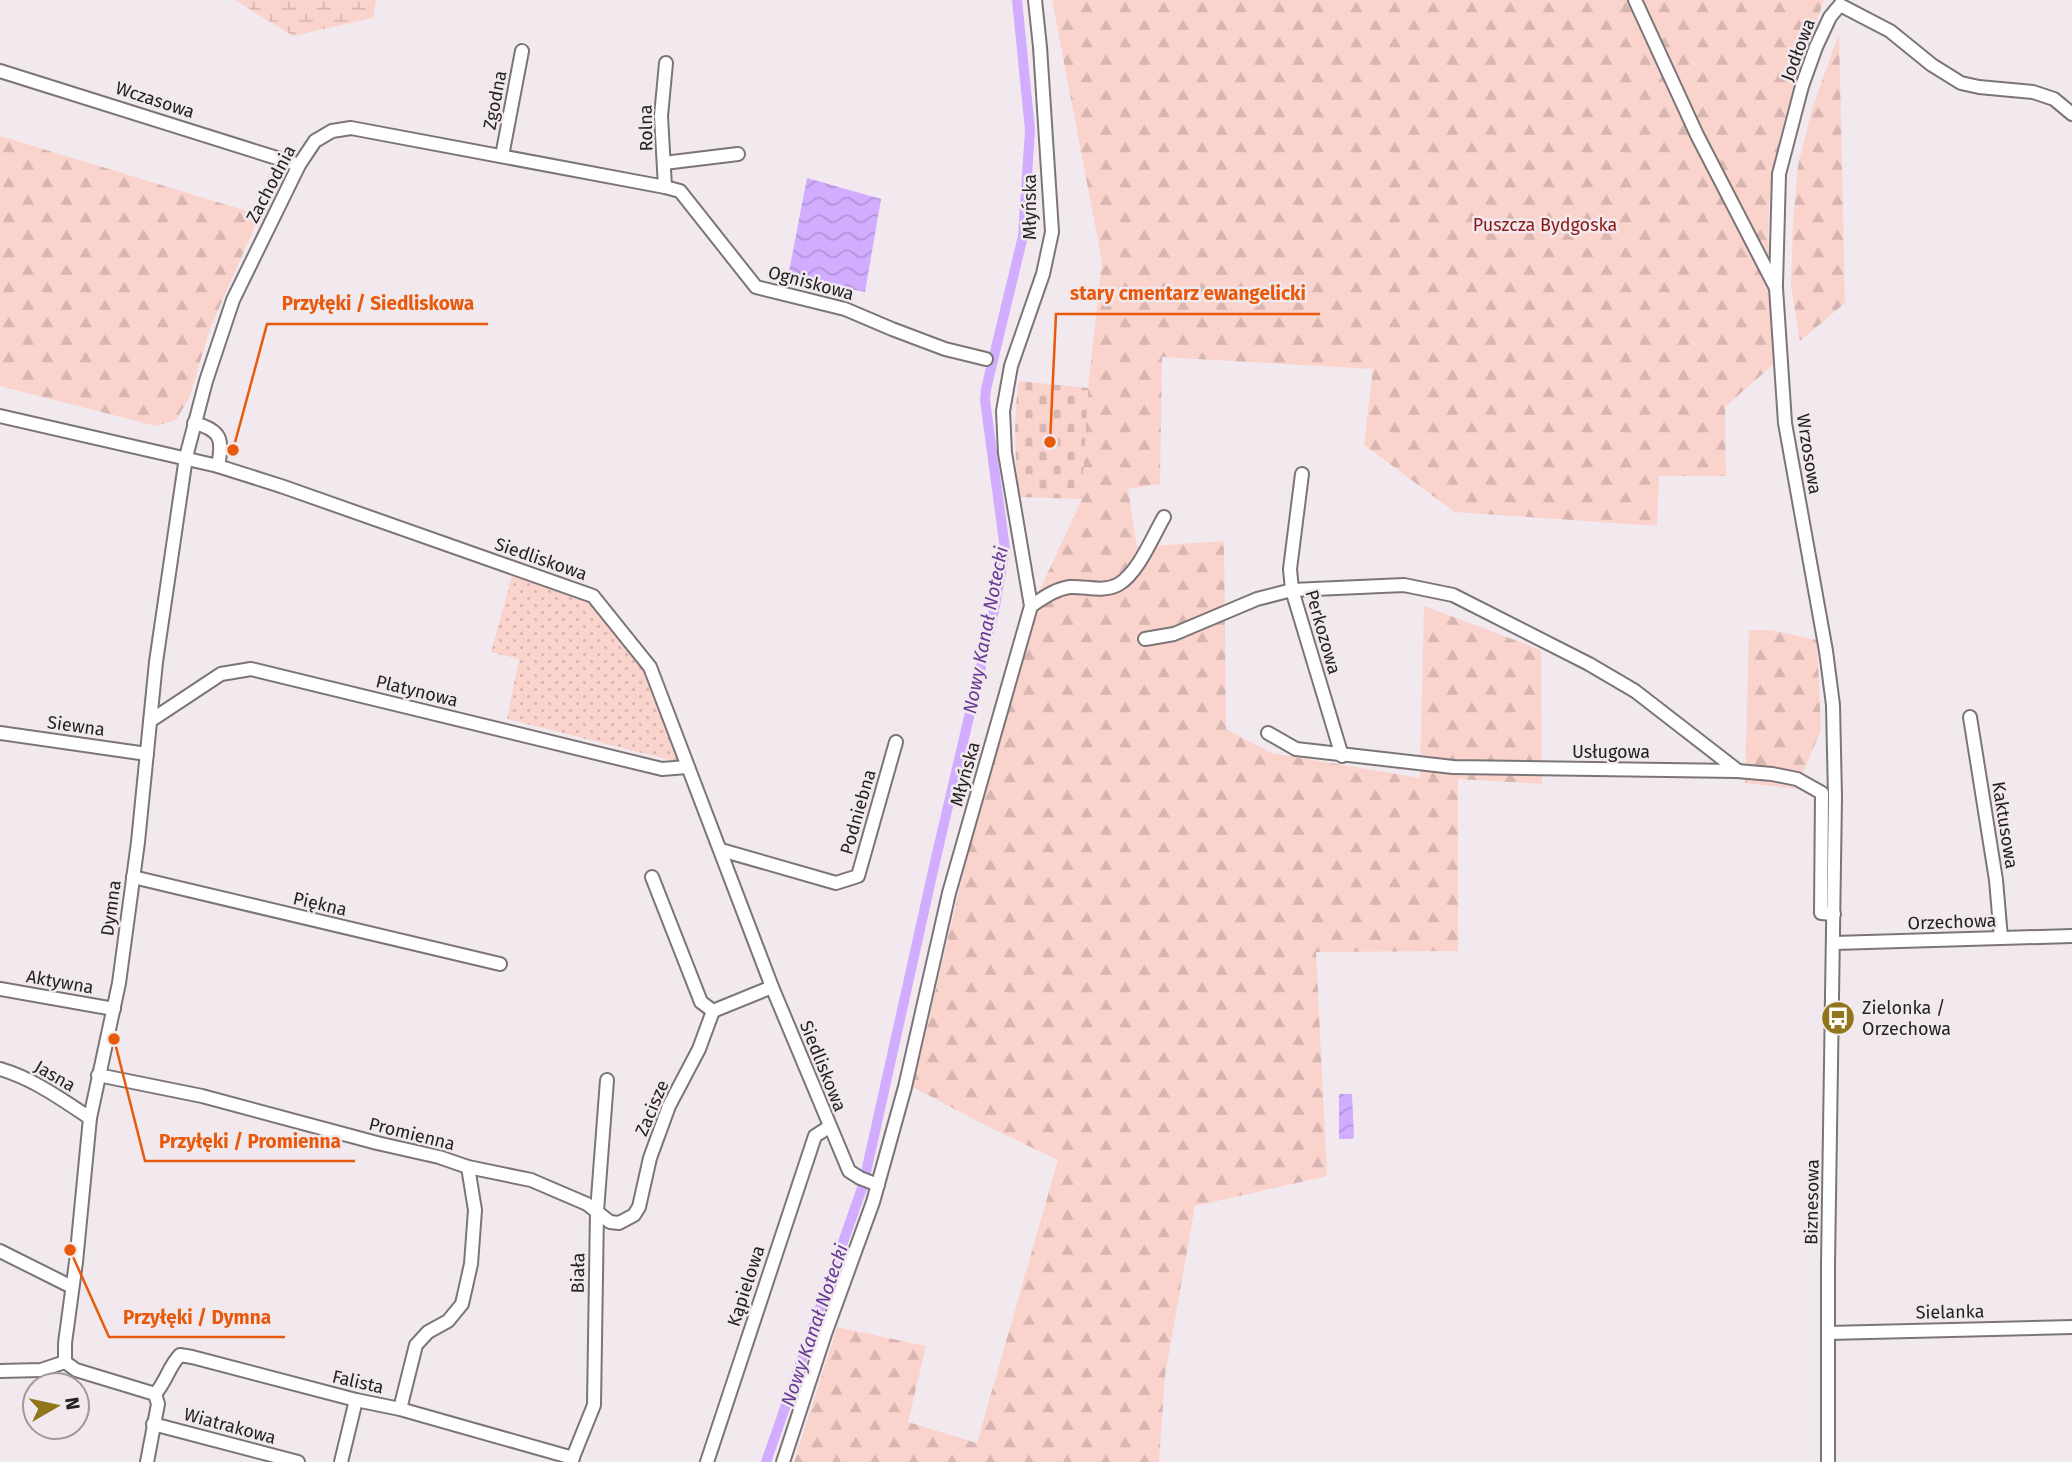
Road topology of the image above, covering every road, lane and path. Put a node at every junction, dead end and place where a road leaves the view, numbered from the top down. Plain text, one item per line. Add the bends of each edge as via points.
1 (1034, 0) edge
2 (1635, 0) edge
3 (522, 51) dead end
4 (666, 63) dead end
5 (0, 71) edge
6 (2072, 114) edge
7 (737, 154) dead end
8 (502, 156) junction
9 (664, 163) junction
10 (299, 164) junction
11 (661, 186) junction
12 (1776, 288) junction
13 (986, 359) dead end
14 (0, 416) edge
15 (194, 423) junction
16 (186, 457) junction
17 (218, 466) junction
18 (1302, 474) dead end
19 (1164, 517) dead end
20 (1293, 590) junction
21 (1031, 606) junction
22 (1145, 639) dead end
23 (1970, 717) dead end
24 (150, 721) junction
25 (0, 733) edge
26 (1268, 733) dead end
27 (896, 742) dead end
28 (147, 754) junction
29 (1342, 755) junction
30 (687, 768) junction
31 (1737, 771) junction
32 (721, 850) junction
33 (133, 877) junction
34 (652, 877) dead end
35 (1834, 914) junction
36 (2072, 936) edge
37 (2001, 938) junction
38 (1834, 943) junction
39 (500, 964) dead end
40 (772, 987) junction
41 (0, 989) edge
42 (114, 1009) junction
43 (713, 1011) junction
44 (0, 1069) edge
45 (97, 1074) junction
46 (607, 1080) dead end
47 (90, 1118) junction
48 (829, 1127) junction
49 (468, 1167) junction
50 (878, 1185) junction
51 (597, 1211) junction
52 (628, 1220) joint
53 (0, 1251) edge
54 (72, 1287) junction
55 (2072, 1327) edge
56 (1828, 1333) junction
57 (65, 1362) junction
58 (0, 1371) edge
59 (155, 1394) junction
60 (356, 1400) junction
61 (400, 1409) junction
62 (153, 1424) junction
63 (572, 1460) edge
64 (147, 1462) edge
65 (298, 1462) edge
66 (341, 1462) edge
67 (707, 1462) edge
68 (783, 1462) edge
69 (1828, 1462) edge

1 - 21 street, Młyńska via 1052,232 1043,274 1011,366 1003,411 1005,453
2 - 12 street, Wrzosowa
3 - 8 street, Zgodna
4 - 9 street, Rolna via 661,116
5 - 10 street, Wczasowa
6 - 12 street, Jodłowa via 2054,99 2033,92 1961,83 1890,31 1840,5 1816,47 1779,174
7 - 9 street
8 - 10 street, Zachodnia via 351,128 332,131 315,141
8 - 11 street, Zachodnia
9 - 11 street, Rolna
10 - 15 street, Zachodnia via 233,300
11 - 13 street, Ogniskowa via 680,191 756,287 845,309 934,345
12 - 35 street, Wrzosowa via 1785,423 1833,705
14 - 16 street, Siedliskowa
15 - 16 street, Zachodnia
15 - 17 street via 218,436 222,448
16 - 17 street, Siedliskowa
16 - 24 street, Dymna
17 - 30 street, Siedliskowa via 593,596 650,667
18 - 20 street, Perkozowa via 1290,569
19 - 21 street via 1133,571 1117,586 1070,587
20 - 22 street via 1257,599 1174,634
20 - 29 street, Perkozowa
20 - 31 street via 1404,585 1453,595 1635,691
21 - 50 street, Młyńska via 949,893
23 - 37 street, Kaktusowa
24 - 28 street, Dymna
24 - 30 street, Platynowa via 221,674 251,669 662,769
25 - 28 street, Siewna
26 - 29 street, Usługowa via 1296,749
27 - 32 street, Podniebna via 858,876 836,883
28 - 33 street, Dymna
29 - 31 street, Usługowa via 1453,767
30 - 32 street, Siedliskowa
31 - 35 street, Usługowa via 1797,779 1822,793 1821,913
32 - 40 street, Siedliskowa
33 - 39 street, Piękna
33 - 42 street, Dymna
34 - 43 street via 701,1002
35 - 38 street, Wrzosowa
36 - 37 street, Orzechowa
37 - 38 street, Orzechowa
38 - 56 street, Biznesowa
40 - 43 street
40 - 48 street, Siedliskowa
41 - 42 street, Aktywna
42 - 45 street, Dymna
43 - 52 street, Zacisze via 650,1158 639,1207
44 - 47 street, Jasna via 47,1089
45 - 47 street, Dymna
45 - 49 street, Promienna via 202,1096
46 - 51 street, Biała
47 - 54 street, Dymna
48 - 50 street, Siedliskowa via 849,1171
48 - 67 street, Kąpielowa via 816,1136
49 - 51 street, Promienna via 531,1180
49 - 61 street via 475,1210 462,1304 416,1345
50 - 68 street, Młyńska
51 - 52 street, Promienna via 610,1222
51 - 63 street, Biała via 594,1405
53 - 54 street
54 - 57 street, Dymna
55 - 56 street, Sielanka
56 - 69 street, Biznesowa
57 - 58 street via 41,1370
57 - 59 street via 76,1370
59 - 60 street, Falista via 180,1356
59 - 62 street via 158,1404
60 - 61 street, Falista
60 - 66 street
61 - 63 street, Falista
62 - 64 street
62 - 65 street, Wiatrakowa

